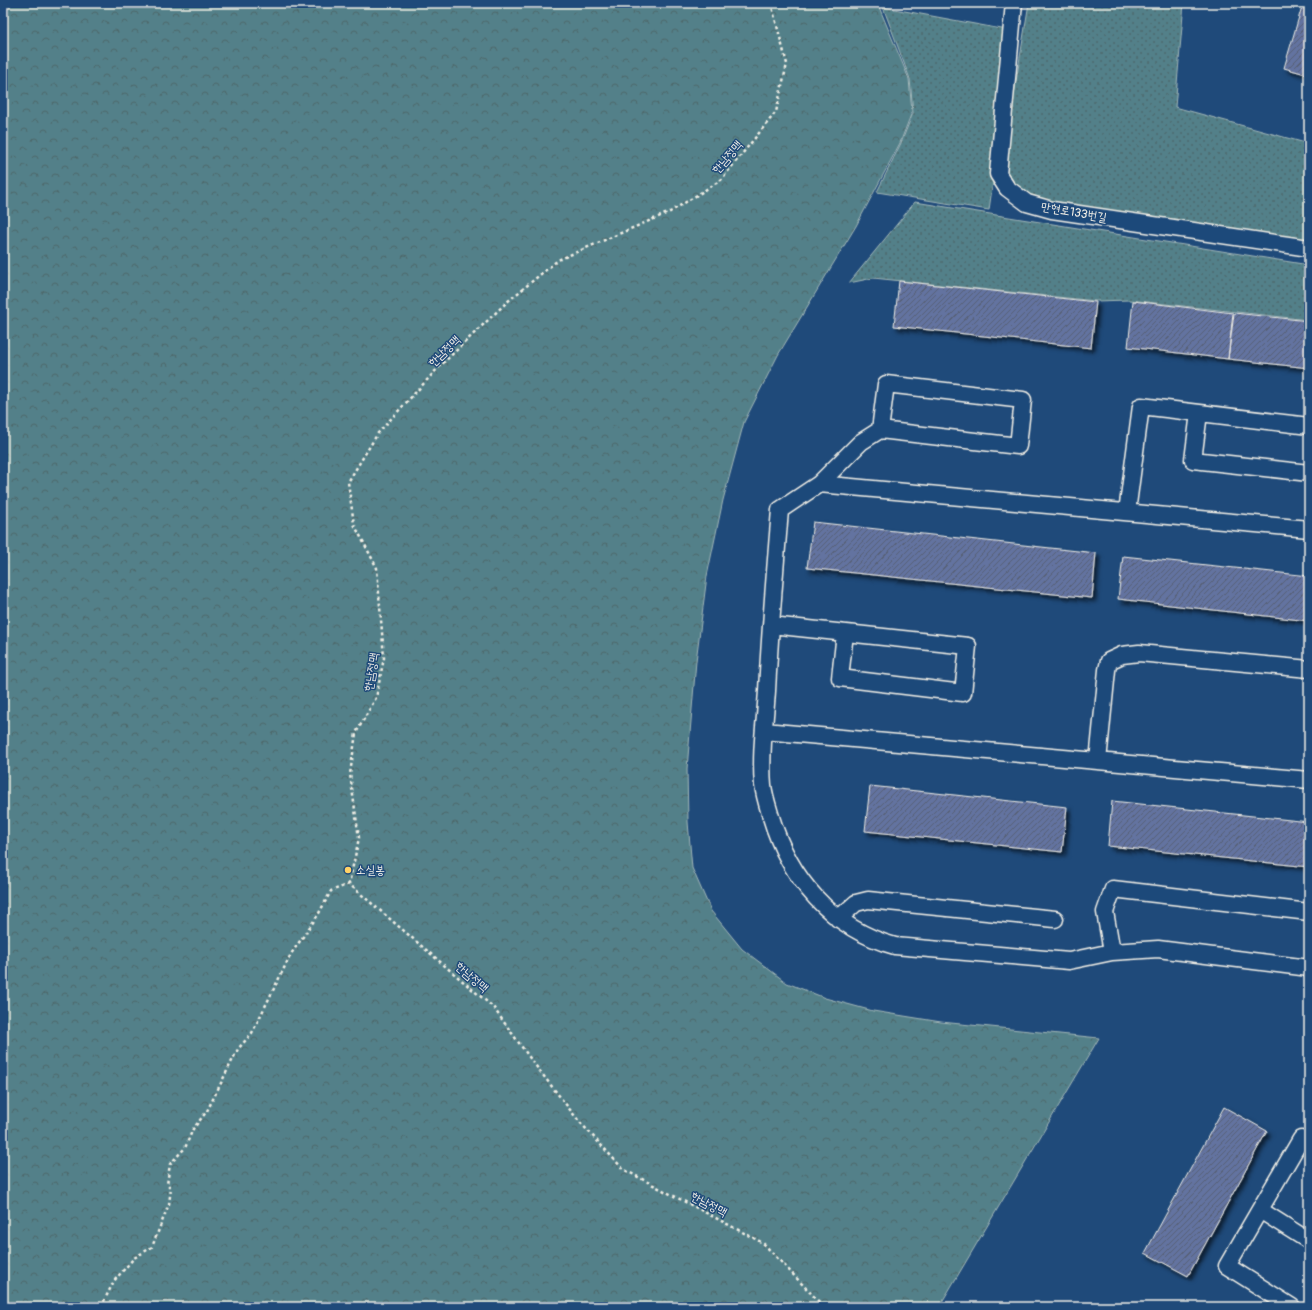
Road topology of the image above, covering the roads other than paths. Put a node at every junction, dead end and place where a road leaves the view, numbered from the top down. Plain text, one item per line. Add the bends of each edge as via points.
1 (1014, 3) edge
2 (1309, 248) edge
3 (1199, 413) junction
4 (1309, 426) edge
5 (880, 430) junction
6 (1309, 473) edge
7 (819, 484) junction
8 (1127, 512) junction
9 (1309, 529) edge
10 (771, 625) junction
11 (845, 633) junction
12 (1309, 669) edge
13 (764, 731) junction
14 (1098, 761) junction
15 (1309, 780) edge
16 (1309, 912) edge
17 (838, 919) junction
18 (1055, 919) dead end
19 (1112, 952) junction
20 (1309, 968) edge
21 (1309, 1144) edge
22 (1260, 1210) junction
23 (1309, 1241) edge
24 (1292, 1307) edge

1 - 2 lane, 만현로133번길 via 998,174 1007,188 1027,203 1052,210
3 - 4 lane
3 - 6 lane via 1193,460
3 - 8 lane via 1141,406
5 - 5 lane via 886,384 1023,400 1018,446
5 - 7 lane via 861,442
7 - 8 lane
7 - 10 lane via 780,510
8 - 9 lane
10 - 11 lane
10 - 13 lane
11 - 11 lane via 968,646 963,693 840,678
12 - 14 lane via 1139,653 1122,655 1109,661
13 - 14 lane
13 - 17 lane via 763,785 775,831 785,855 798,876
14 - 15 lane
16 - 19 lane via 1113,889 1105,912
17 - 18 lane via 856,903 868,900
17 - 19 lane via 879,942 895,946 1069,961
19 - 20 lane via 1158,949
21 - 22 lane via 1301,1139
22 - 23 lane
22 - 24 lane via 1227,1266

